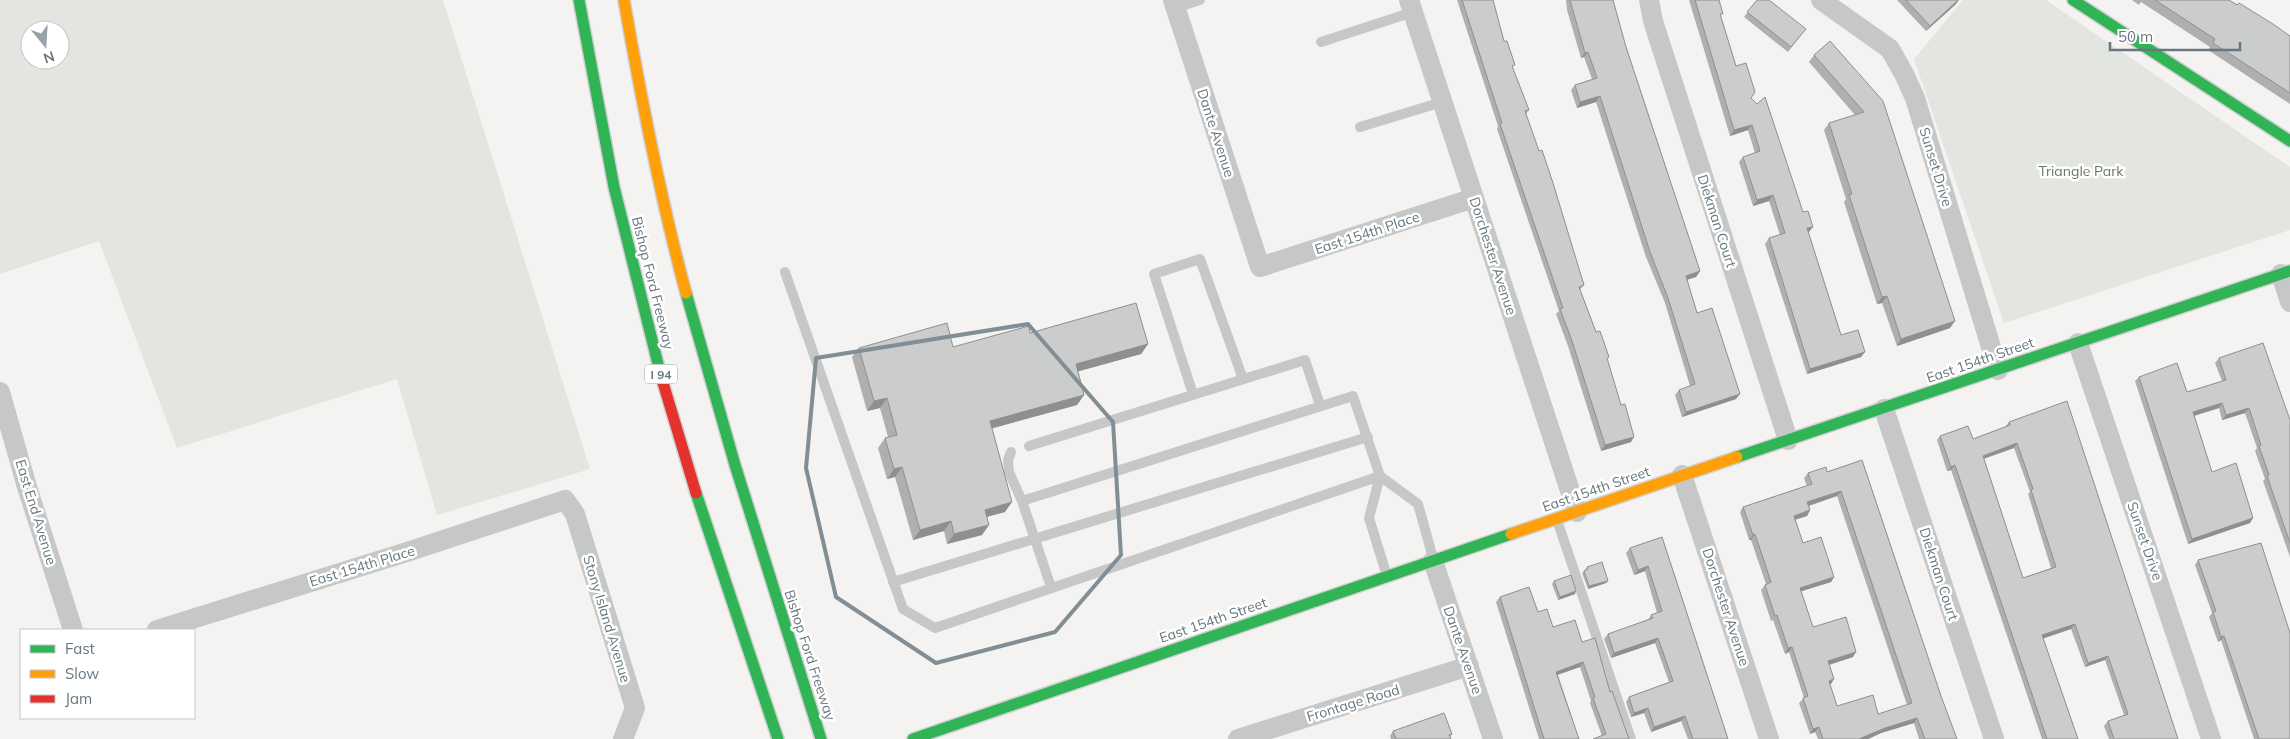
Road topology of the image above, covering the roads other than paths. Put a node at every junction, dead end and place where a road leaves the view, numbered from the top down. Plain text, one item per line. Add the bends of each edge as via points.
1 (580, 0) edge
2 (624, 0) edge
3 (1200, 0) edge
4 (1649, 0) edge
5 (1821, 0) edge
6 (2073, 0) edge
7 (1174, 4) edge
8 (1411, 6) edge
9 (1321, 42) dead end
10 (1442, 102) junction
11 (1360, 127) dead end
12 (2290, 141) edge
13 (1474, 198) junction
14 (1260, 267) joint
15 (785, 272) dead end
16 (2285, 272) edge
17 (2290, 302) edge
18 (2078, 343) junction
19 (1998, 370) junction
20 (1243, 379) junction
21 (0, 392) edge
22 (1193, 394) junction
23 (1320, 405) junction
24 (1884, 409) junction
25 (1368, 437) junction
26 (1788, 440) junction
27 (1029, 446) dead end
28 (1011, 452) dead end
29 (1682, 475) junction
30 (1380, 476) junction
31 (565, 500) joint
32 (1022, 501) junction
33 (1577, 512) junction
34 (1557, 519) junction
35 (1035, 539) junction
36 (1433, 561) junction
37 (1387, 576) junction
38 (893, 582) junction
39 (1051, 587) junction
40 (73, 629) edge
41 (160, 629) edge
42 (1469, 666) junction
43 (623, 739) edge
44 (778, 739) edge
45 (822, 739) edge
46 (913, 739) edge
47 (1238, 739) edge
48 (1493, 739) edge
49 (1630, 739) edge
50 (1769, 739) edge
51 (1994, 739) edge
52 (2211, 739) edge

1 - 44 main road, Bishop Ford Freeway / I 94 via 606,148 659,369 696,494
2 - 45 main road, Bishop Ford Freeway via 672,244 703,360 738,483
3 - 7 lane
4 - 26 street, Diekman Court via 1653,21
5 - 19 street, Sunset Drive via 1890,49 1904,74 1915,98
6 - 12 main road
7 - 14 street, Dante Avenue
8 - 9 lane
8 - 10 street, Dorchester Avenue
10 - 11 lane
10 - 13 street, Dorchester Avenue
13 - 14 street, East 154th Place
13 - 33 street, Dorchester Avenue
15 - 38 lane
16 - 17 street
16 - 18 main road, East 154th Street
18 - 19 main road, East 154th Street
18 - 52 street, Sunset Drive
19 - 24 main road, East 154th Street
20 - 22 lane
20 - 22 lane via 1200,259 1154,274
20 - 23 lane via 1305,360
21 - 40 street, East End Avenue
22 - 27 lane
23 - 25 lane via 1353,396
23 - 32 lane
24 - 26 main road, East 154th Street
24 - 51 street, Diekman Court
25 - 30 lane
25 - 35 lane
26 - 29 main road, East 154th Street
28 - 32 lane via 1009,472
29 - 33 main road, East 154th Street
29 - 50 street, Dorchester Avenue
30 - 36 lane via 1418,504
30 - 37 lane via 1369,518
30 - 39 lane
31 - 41 street, East 154th Place
31 - 43 street, Stony Island Avenue via 575,514 635,708
32 - 35 lane
33 - 34 main road, East 154th Street
34 - 36 main road, East 154th Street
34 - 49 lane
35 - 38 lane
35 - 39 lane
36 - 37 main road, East 154th Street
36 - 42 street, Dante Avenue
37 - 46 main road, East 154th Street
38 - 39 lane via 903,609 935,628
42 - 47 street, Frontage Road
42 - 48 street, Dante Avenue

